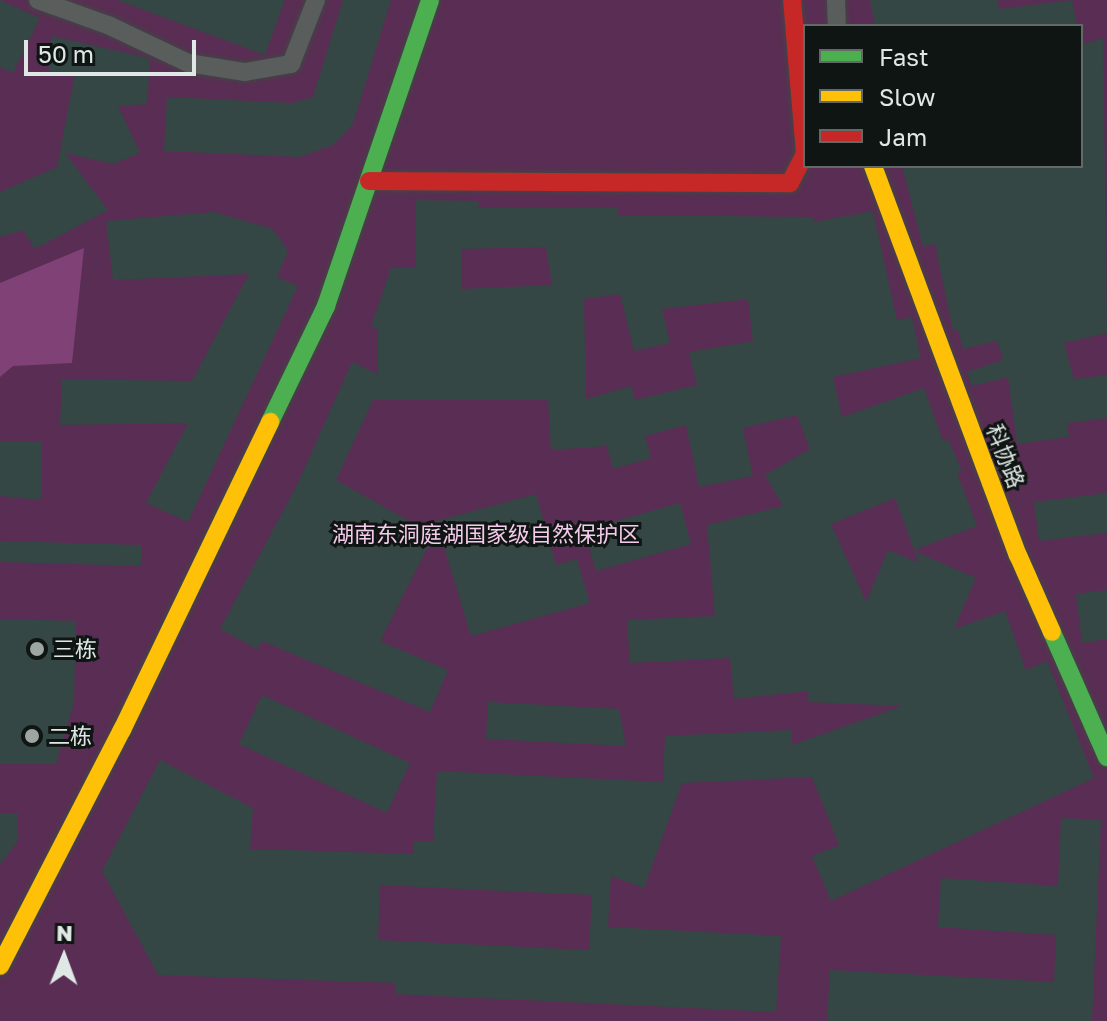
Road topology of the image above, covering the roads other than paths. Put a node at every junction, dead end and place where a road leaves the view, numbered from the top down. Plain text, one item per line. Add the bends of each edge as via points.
1 (38, 0) edge
2 (316, 0) edge
3 (430, 0) edge
4 (792, 0) edge
5 (836, 0) edge
6 (837, 24) edge
7 (803, 130) edge
8 (803, 158) edge
9 (874, 168) edge
10 (369, 181) junction
11 (1107, 757) edge
12 (0, 966) edge

1 - 2 street via 108,25 188,63 245,72 291,64
3 - 10 street
4 - 7 street
5 - 6 street
8 - 10 street via 790,183
9 - 11 street, 科协路 via 1018,555
10 - 12 street via 326,306 122,730

